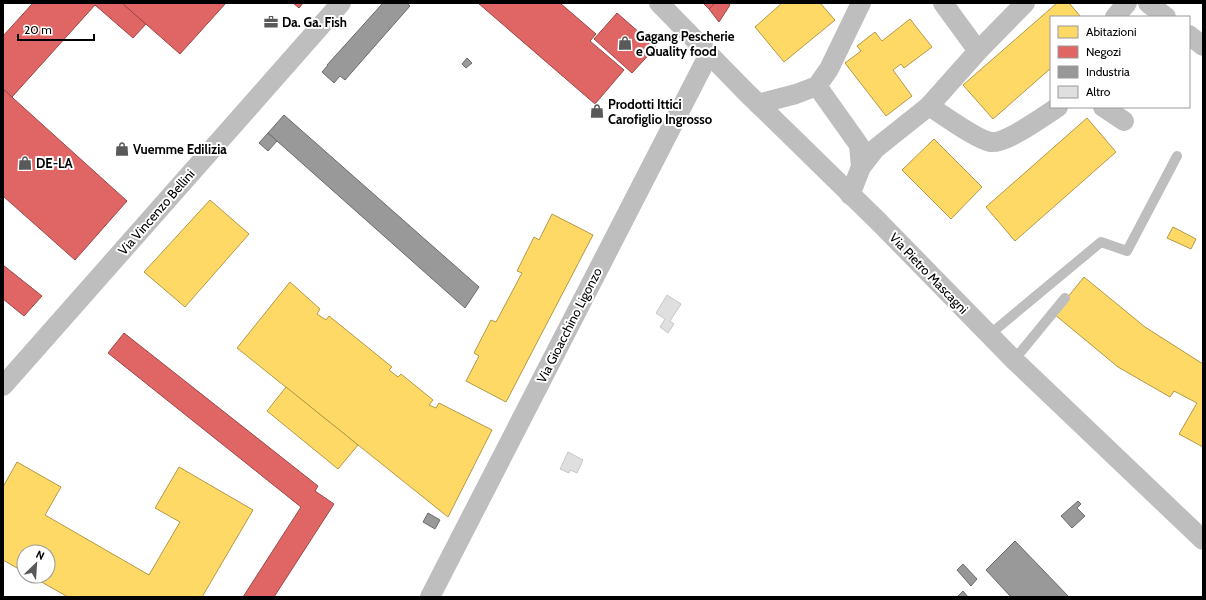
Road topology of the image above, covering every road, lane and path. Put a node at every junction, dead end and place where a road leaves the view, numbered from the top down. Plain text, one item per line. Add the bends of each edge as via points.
1 (341, 3) edge
2 (660, 3) edge
3 (861, 3) edge
4 (943, 3) edge
5 (1025, 3) edge
6 (1127, 3) edge
7 (1148, 3) edge
8 (1116, 16) edge
9 (1165, 16) edge
10 (1190, 36) edge
11 (1203, 46) edge
12 (978, 51) junction
13 (709, 54) junction
14 (817, 86) junction
15 (758, 104) junction
16 (929, 106) junction
17 (1056, 108) edge
18 (1104, 108) edge
19 (1124, 121) dead end
20 (1177, 156) dead end
21 (861, 167) junction
22 (850, 195) junction
23 (1065, 298) dead end
24 (989, 335) junction
25 (1014, 360) junction
26 (3, 386) edge
27 (1203, 540) edge
28 (430, 597) edge

1 - 26 street, Via Vincenzo Bellini
2 - 13 street, Via Pietro Mascagni
3 - 14 street via 829,68
4 - 12 street
5 - 12 street
6 - 8 street
7 - 9 street
10 - 11 street
12 - 16 street
13 - 15 street, Via Pietro Mascagni
13 - 28 street, Via Gioacchino Ligonzo
14 - 15 street
14 - 21 street via 859,145
15 - 22 street, Via Pietro Mascagni
16 - 17 street via 990,142 1005,140
16 - 21 street via 875,149
18 - 19 street
20 - 24 lane via 1127,252 1101,242
21 - 22 street
22 - 24 street, Via Pietro Mascagni
23 - 25 lane
24 - 25 street, Via Pietro Mascagni
25 - 27 street, Via Pietro Mascagni

